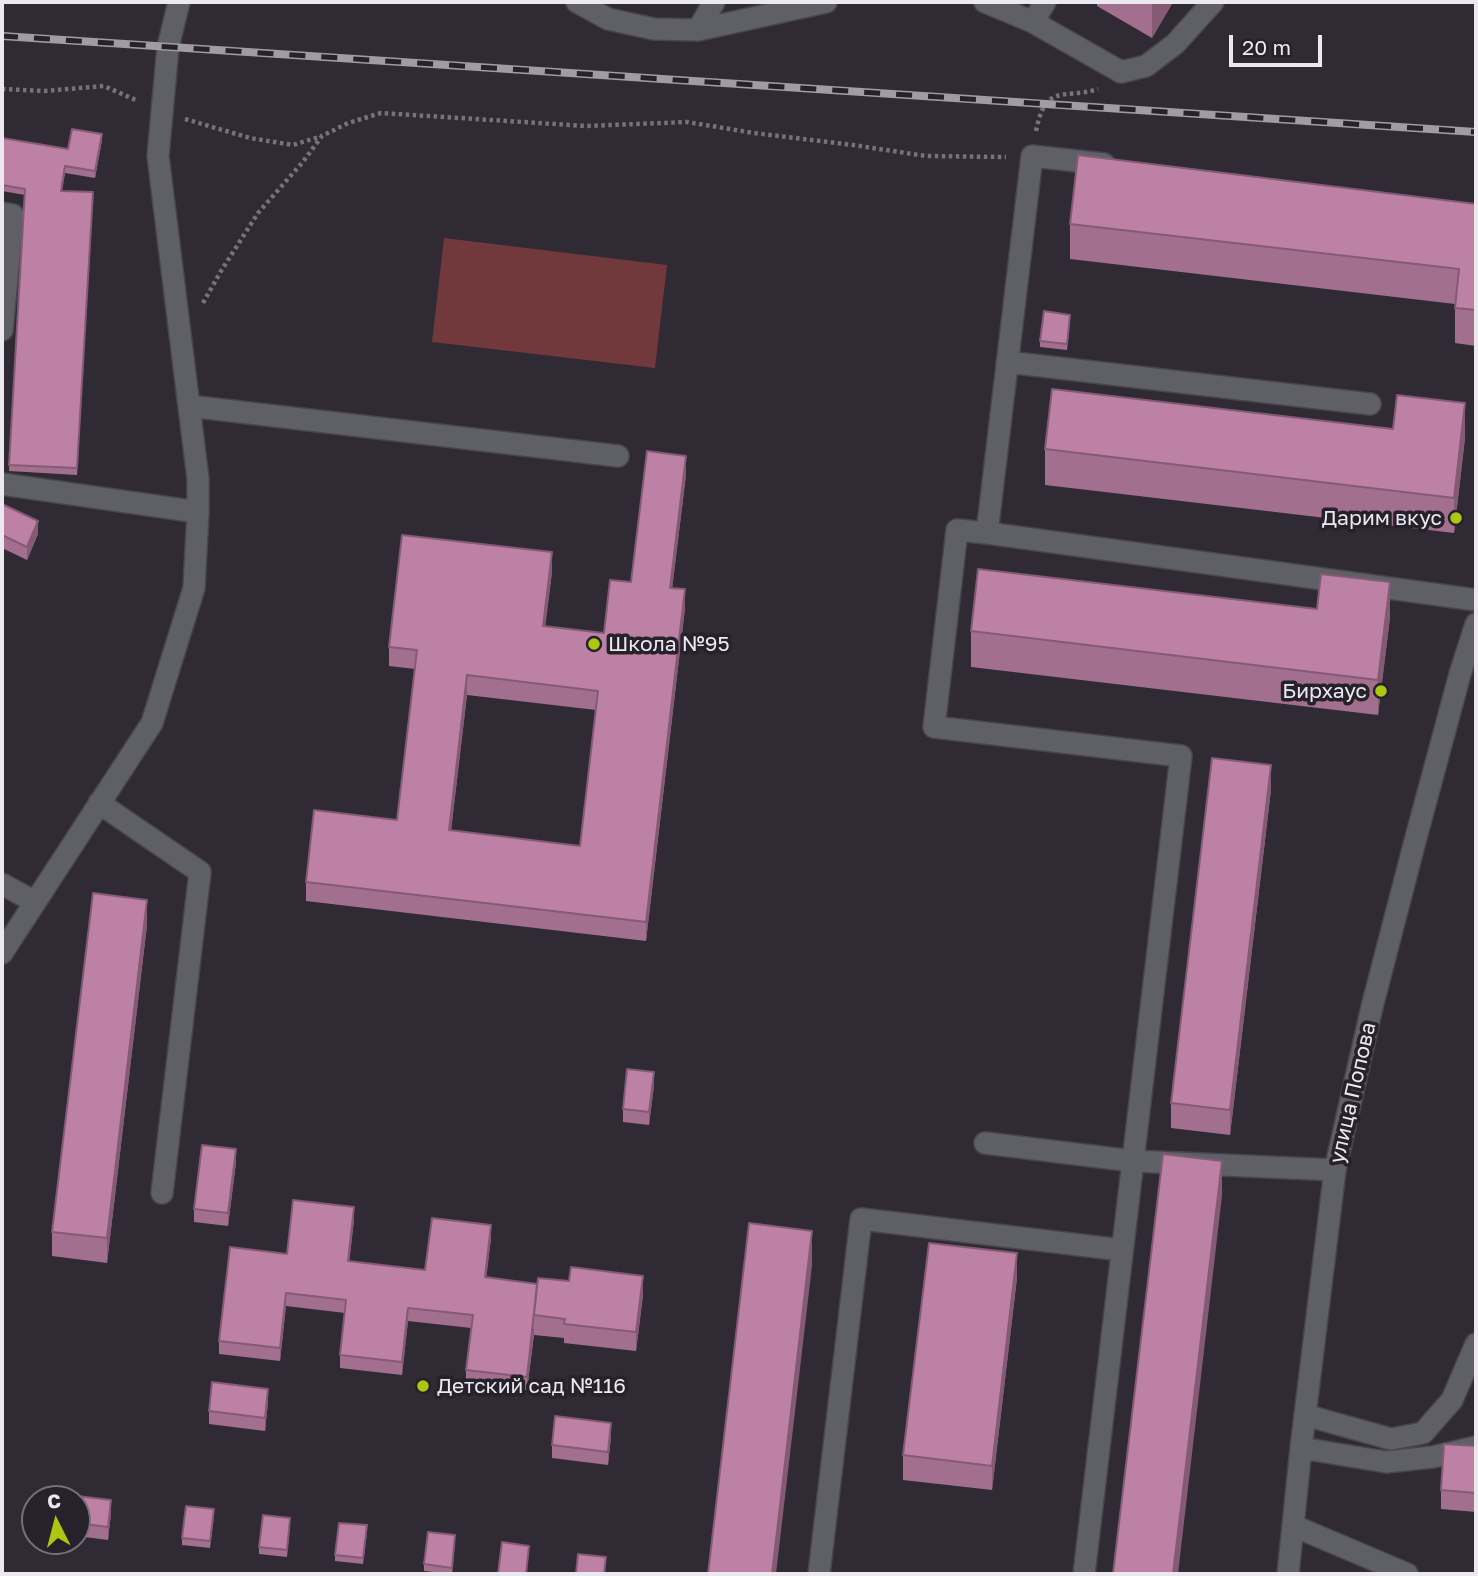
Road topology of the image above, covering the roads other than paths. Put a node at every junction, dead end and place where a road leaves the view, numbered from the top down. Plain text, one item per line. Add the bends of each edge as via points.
1 (179, 2) edge
2 (577, 2) edge
3 (714, 2) edge
4 (826, 2) edge
5 (985, 2) edge
6 (1045, 2) edge
7 (1213, 2) edge
8 (1033, 22) junction
9 (698, 30) junction
10 (1129, 167) edge
11 (2, 213) edge
12 (2, 317) edge
13 (1007, 362) junction
14 (1370, 404) dead end
15 (189, 406) junction
16 (618, 456) dead end
17 (2, 484) edge
18 (198, 512) junction
19 (987, 533) junction
20 (1476, 600) edge
21 (1476, 624) edge
22 (1468, 672) edge
23 (99, 803) junction
24 (2, 884) edge
25 (35, 902) junction
26 (2, 953) edge
27 (985, 1143) dead end
28 (1133, 1161) junction
29 (1335, 1170) junction
30 (162, 1193) dead end
31 (1122, 1250) junction
32 (1476, 1344) edge
33 (1305, 1415) junction
34 (1476, 1447) edge
35 (1301, 1448) junction
36 (1294, 1526) junction
37 (819, 1574) edge
38 (1084, 1574) edge
39 (1288, 1574) edge
40 (1408, 1574) edge

1 - 15 street via 168,47 158,156
2 - 9 street via 608,19 654,29
3 - 9 street
4 - 9 street
5 - 8 street
6 - 8 street
7 - 8 street via 1175,44 1146,66 1121,72
10 - 13 street via 1032,156
11 - 12 street via 13,215
13 - 14 street
13 - 19 street
15 - 16 street
15 - 18 street
17 - 18 street
18 - 23 street via 194,589 152,723
19 - 20 street
19 - 28 street via 957,530 934,727 1181,756
21 - 22 street, улица Попова
22 - 29 street, улица Попова via 1414,845
23 - 25 street
23 - 30 street via 200,873
24 - 25 street
25 - 26 street
27 - 28 street
28 - 29 street
28 - 31 street
29 - 33 street, улица Попова
31 - 37 street via 861,1219
31 - 38 street
32 - 33 street via 1452,1400 1423,1433 1391,1439
33 - 35 street, улица Попова
34 - 35 street via 1386,1462
35 - 36 street, улица Попова
36 - 39 street, улица Попова
36 - 40 street

